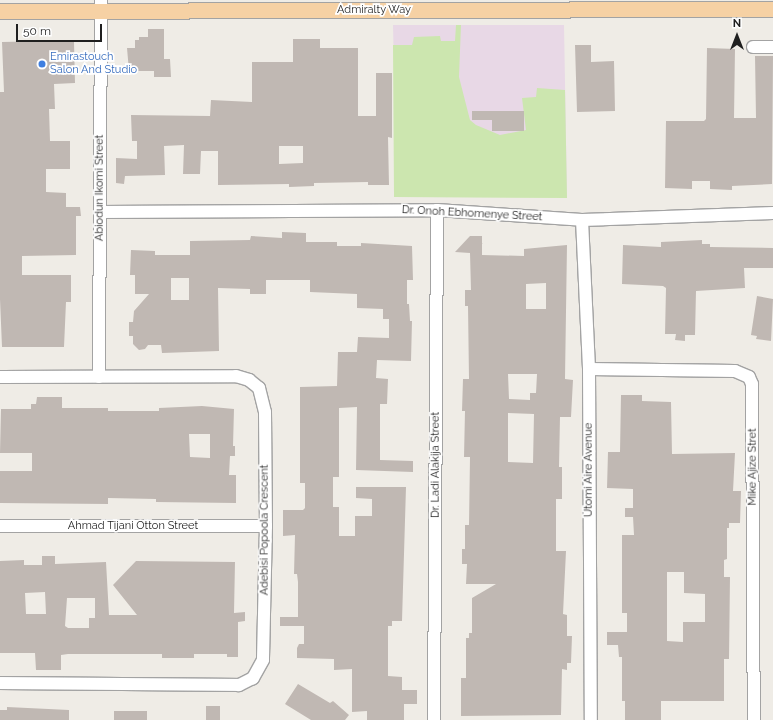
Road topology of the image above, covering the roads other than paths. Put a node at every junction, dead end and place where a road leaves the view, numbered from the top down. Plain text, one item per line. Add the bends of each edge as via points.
1 (18, 5) edge
2 (101, 6) edge
3 (773, 8) edge
4 (0, 10) edge
5 (753, 47) dead end
6 (773, 47) edge
7 (437, 210) junction
8 (100, 212) junction
9 (773, 213) edge
10 (582, 220) junction
11 (588, 368) junction
12 (99, 376) junction
13 (0, 377) edge
14 (0, 526) edge
15 (266, 526) junction
16 (0, 683) edge
17 (434, 720) edge
18 (590, 720) edge
19 (754, 720) edge

1 - 2 main road, Admiralty Way
1 - 4 main road, Admiralty Way
2 - 3 main road, Admiralty Way
2 - 8 street, Abiodun Ikomi Street
5 - 6 street
7 - 8 street, Dr. Onoh Ebhomenye Street
7 - 10 street, Dr. Onoh Ebhomenye Street
7 - 17 street, Dr. Ladi Alakija Street
8 - 12 street, Abiodun Ikomi Street
9 - 10 street, Dr. Onoh Ebhomenye Street
10 - 11 street, Utomi Aire Avenue
11 - 18 street, Utomi Aire Avenue
11 - 19 street, Mike Ajize Stret via 735,371 749,377 752,384
12 - 13 street, Adebisi Popoola Crescent
12 - 15 street, Adebisi Popoola Crescent via 236,376 254,384 263,398 265,412
14 - 15 street, Ahmad Tijani Otton Street
15 - 16 street, Adebisi Popoola Crescent via 264,660 253,678 239,684

